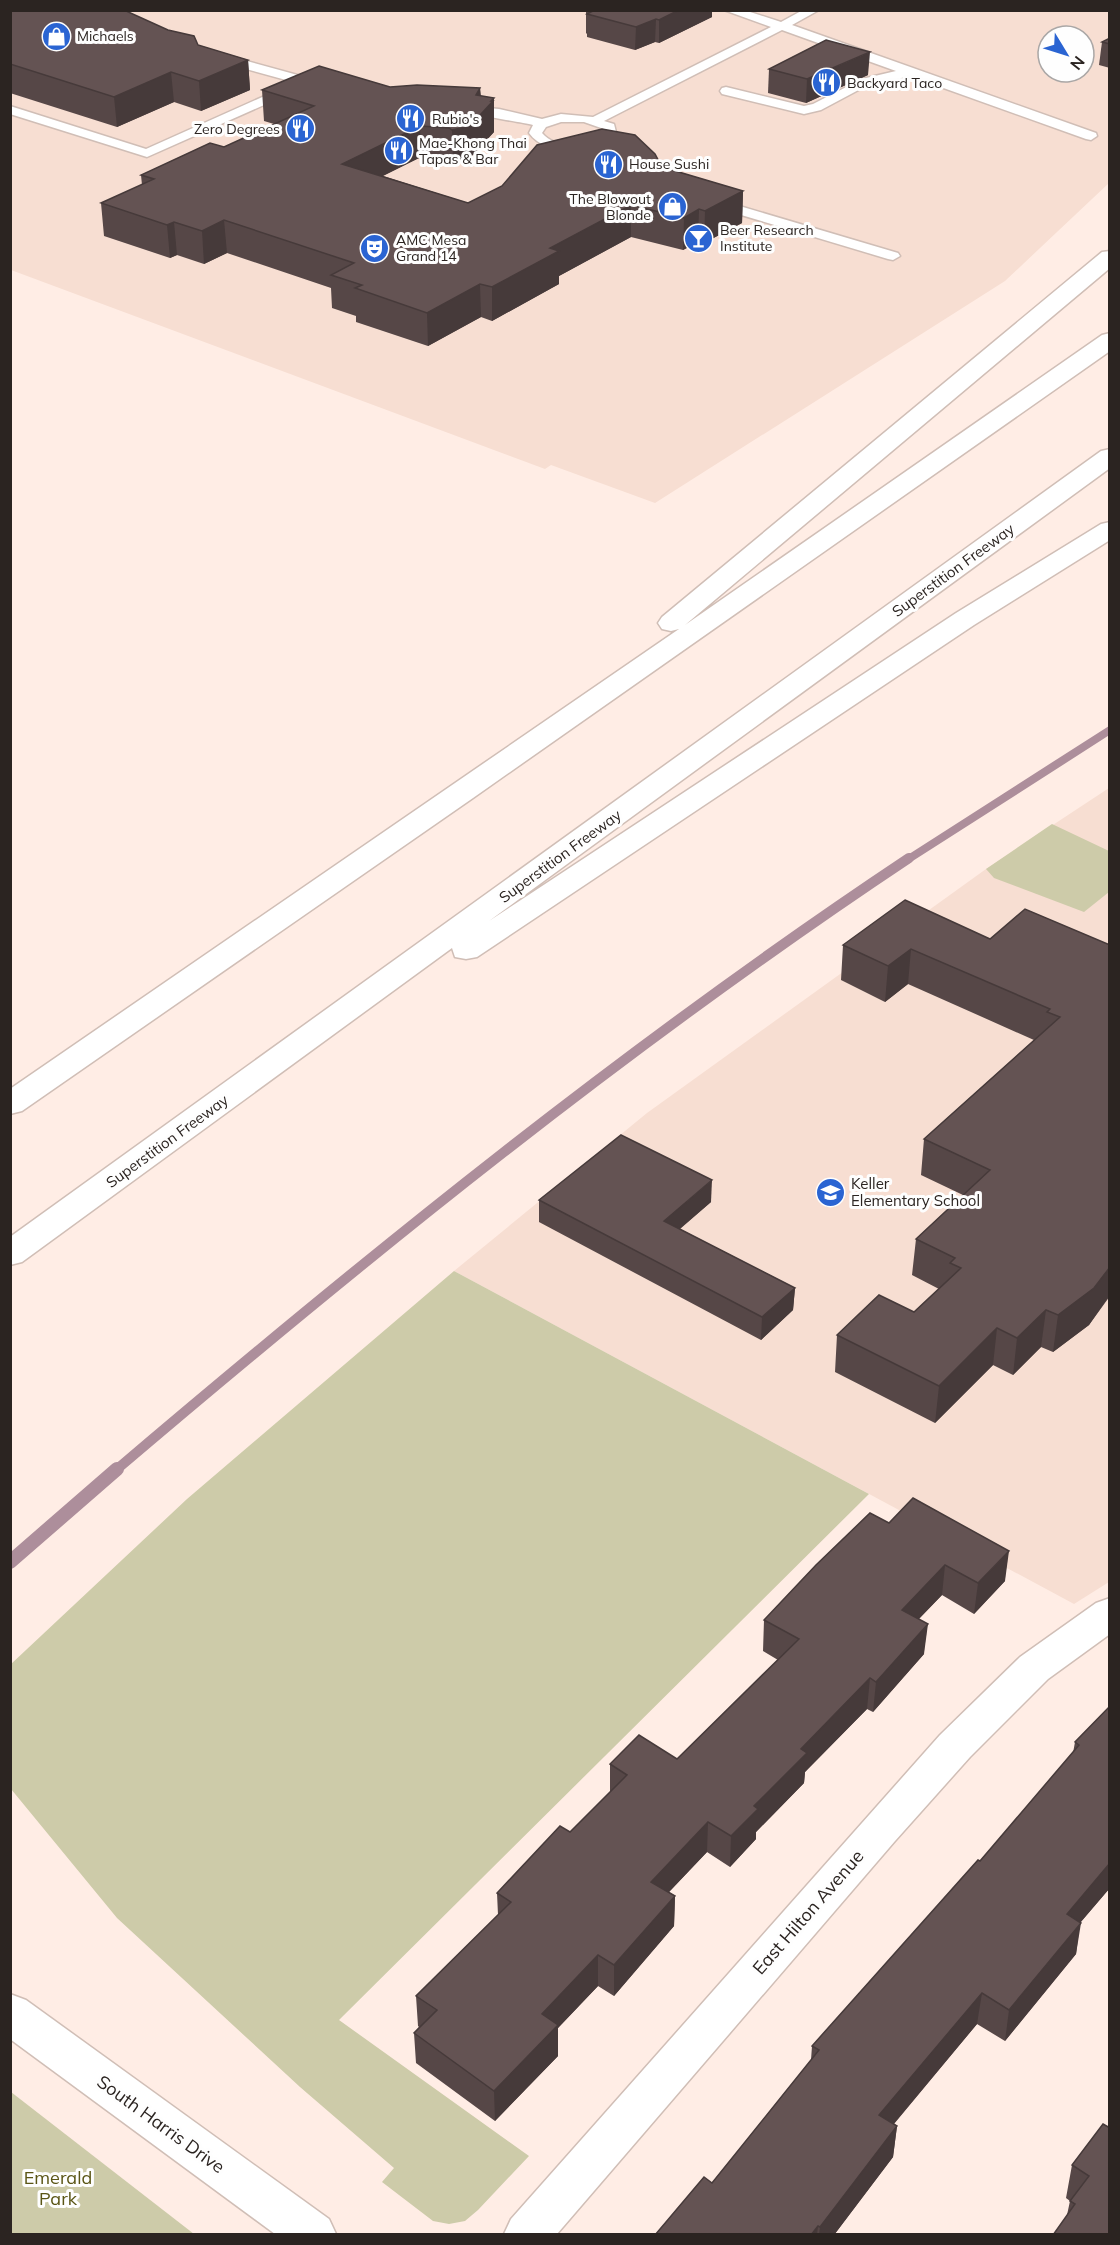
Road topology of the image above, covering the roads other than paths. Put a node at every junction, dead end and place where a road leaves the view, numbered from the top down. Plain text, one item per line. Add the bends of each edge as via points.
1 (730, 10) edge
2 (813, 10) edge
3 (782, 26) junction
4 (208, 54) edge
5 (910, 72) junction
6 (306, 82) junction
7 (334, 90) edge
8 (726, 91) dead end
9 (455, 109) edge
10 (10, 110) edge
11 (596, 120) junction
12 (542, 123) junction
13 (1091, 136) dead end
14 (599, 143) junction
15 (614, 148) edge
16 (702, 198) edge
17 (893, 256) dead end
18 (1110, 257) edge
19 (1110, 340) edge
20 (1110, 456) edge
21 (1110, 529) edge
22 (488, 774) junction
23 (10, 1104) edge
24 (24, 1244) edge
25 (1110, 1613) edge
26 (10, 2013) edge
27 (312, 2235) edge
28 (528, 2235) edge

1 - 3 lane
2 - 3 lane
3 - 5 lane
3 - 11 lane
4 - 6 lane
5 - 8 lane via 881,76 804,110
5 - 13 lane
6 - 7 lane
6 - 10 lane via 147,153
9 - 12 lane via 500,113
11 - 12 lane via 573,117
11 - 14 lane via 612,131 607,140
12 - 14 lane via 535,133 553,145 577,147
14 - 15 lane
16 - 17 lane
18 - 22 main road
19 - 22 main road
20 - 24 main road, Superstition Freeway
21 - 24 main road via 965,619
22 - 23 main road
25 - 28 main road, East Hilton Avenue via 1034,1668 955,1746
26 - 27 main road, South Harris Drive

